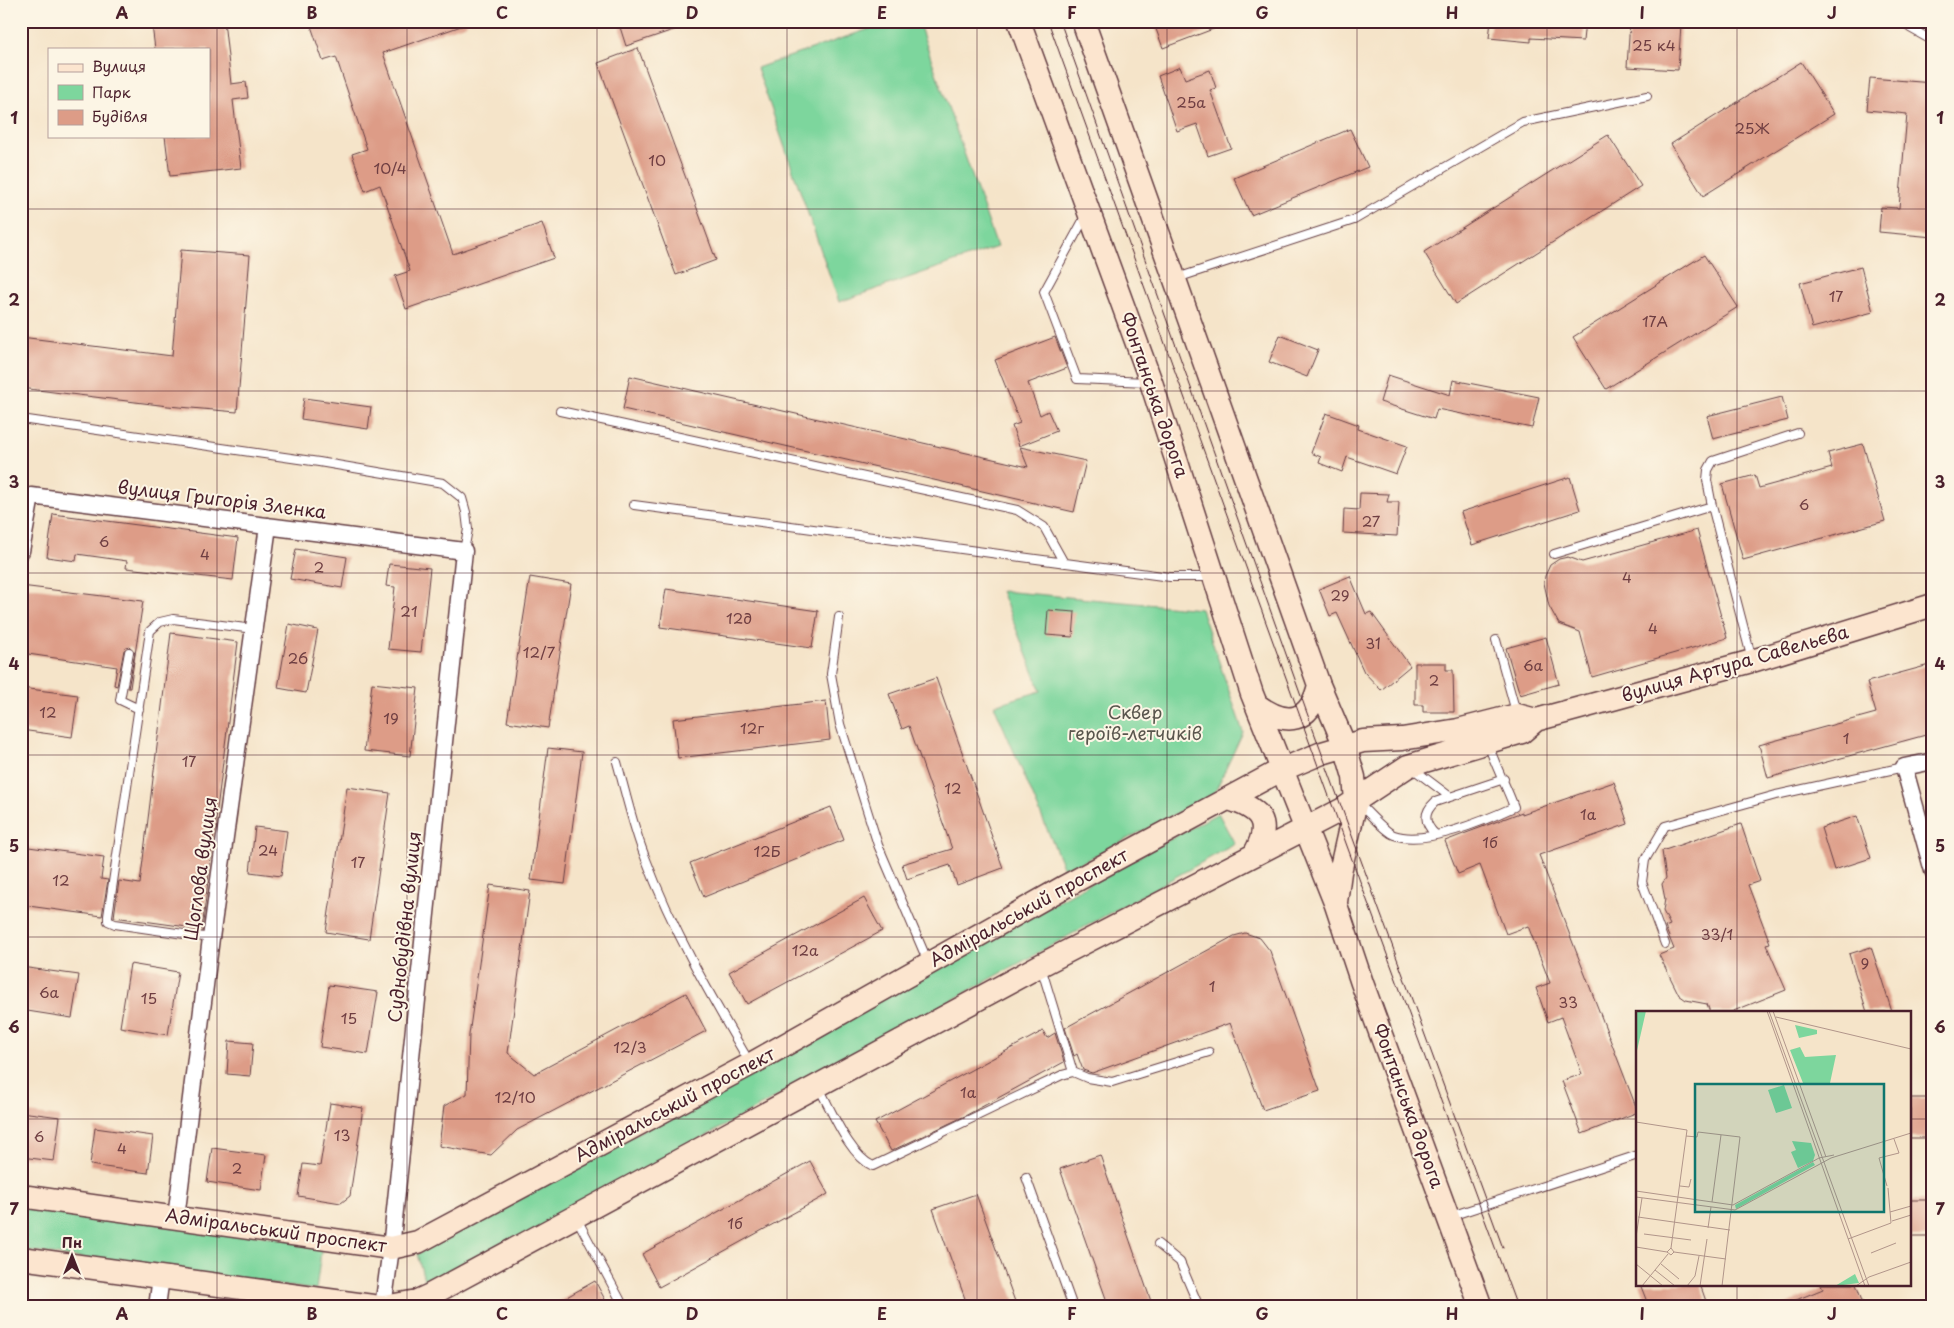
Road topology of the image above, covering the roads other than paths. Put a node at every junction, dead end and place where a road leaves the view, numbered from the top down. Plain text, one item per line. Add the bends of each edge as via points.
1 (1019, 21) edge
2 (1083, 21) edge
3 (1908, 21) edge
4 (1933, 41) edge
5 (1647, 96) dead end
6 (1089, 211) junction
7 (1176, 279) junction
8 (1151, 382) junction
9 (560, 412) dead end
10 (21, 419) edge
11 (1798, 433) dead end
12 (634, 505) dead end
13 (1712, 506) junction
14 (268, 526) junction
15 (21, 551) edge
16 (464, 551) junction
17 (1554, 554) dead end
18 (1064, 563) junction
19 (1215, 578) junction
20 (1933, 605) edge
21 (839, 617) dead end
22 (254, 629) junction
23 (1496, 640) dead end
24 (129, 652) dead end
25 (1752, 661) junction
26 (1319, 685) junction
27 (1257, 705) junction
28 (139, 709) junction
29 (1526, 717) junction
30 (1487, 742) junction
31 (1345, 746) junction
32 (1933, 761) edge
33 (617, 762) dead end
34 (1408, 766) junction
35 (1904, 768) junction
36 (1281, 770) junction
37 (1504, 778) junction
38 (1449, 796) junction
39 (1229, 799) junction
40 (1356, 801) junction
41 (1304, 829) junction
42 (1435, 834) junction
43 (1255, 853) junction
44 (1933, 871) edge
45 (1336, 905) junction
46 (211, 938) junction
47 (1665, 944) dead end
48 (929, 964) junction
49 (1041, 965) junction
50 (1209, 1052) dead end
51 (751, 1064) junction
52 (1073, 1072) junction
53 (818, 1085) junction
54 (1636, 1156) edge
55 (1026, 1177) dead end
56 (21, 1196) edge
57 (575, 1215) junction
58 (1449, 1216) junction
59 (176, 1218) junction
60 (1158, 1244) dead end
61 (391, 1248) junction
62 (21, 1258) edge
63 (161, 1278) junction
64 (157, 1307) edge
65 (382, 1307) edge
66 (624, 1307) edge
67 (1073, 1307) edge
68 (1199, 1307) edge
69 (1481, 1307) edge

1 - 6 main road, Фонтанська дорога
2 - 7 main road
3 - 4 lane via 1910,28
5 - 7 lane via 1523,122 1354,220
6 - 8 main road, Фонтанська дорога
6 - 8 lane via 1044,292 1057,330 1077,379
7 - 26 main road
8 - 19 main road, Фонтанська дорога
9 - 18 lane via 1017,510 1044,527
10 - 16 lane via 443,483 462,498 468,529
11 - 13 lane via 1713,461 1707,480
12 - 18 lane
13 - 17 lane
13 - 25 lane
14 - 15 street, вулиця Григорія Зленка via 32,496
14 - 16 street, вулиця Григорія Зленка
14 - 22 street, Щоглова вулиця
16 - 61 street, Суднобудівна вулиця
18 - 19 lane via 1170,578
19 - 27 main road, Фонтанська дорога
20 - 25 main road, вулиця Артура Савельєва
21 - 48 lane via 831,674 840,724 878,845
22 - 28 lane via 173,619 160,622 150,630
22 - 46 street, Щоглова вулиця
23 - 29 lane
24 - 28 lane via 120,700
25 - 29 main road, вулиця Артура Савельєва
26 - 27 main road via 1315,702 1300,717 1280,718
26 - 31 main road
27 - 36 main road, Фонтанська дорога
28 - 46 lane via 108,921
29 - 30 main road, вулиця Артура Савельєва via 1522,732
29 - 31 main road, вулиця Артура Савельєва
30 - 34 main road, вулиця Артура Савельєва
30 - 37 lane
31 - 36 main road, вулиця Артура Савельєва
31 - 40 main road, Фонтанська дорога via 1354,777
32 - 35 street
33 - 51 lane via 644,856 663,904
34 - 38 lane
34 - 40 main road, вулиця Артура Савельєва
35 - 44 street
35 - 47 lane via 1776,795 1665,826 1645,860 1642,882
36 - 39 main road, Адміральський проспект
36 - 41 main road, Фонтанська дорога
37 - 38 lane
37 - 42 lane via 1514,807
38 - 42 lane via 1427,809 1427,826
39 - 43 main road via 1246,804 1259,814 1264,825
39 - 48 main road, Адміральський проспект
40 - 41 main road, вулиця Артура Савельєва
40 - 42 lane via 1393,835 1417,838
40 - 45 main road, Фонтанська дорога
41 - 43 main road
41 - 45 main road, Фонтанська дорога
43 - 49 main road
45 - 58 main road, Фонтанська дорога
46 - 59 street, Щоглова вулиця
48 - 51 main road, Адміральський проспект
49 - 52 lane
49 - 53 main road
50 - 52 lane via 1112,1082
51 - 61 main road, Адміральський проспект via 418,1242
52 - 53 lane via 873,1166 863,1162 854,1152
53 - 57 main road
54 - 58 lane
55 - 67 lane
56 - 59 main road, Адміральський проспект
57 - 65 main road via 430,1295 417,1301
57 - 66 lane
58 - 69 main road, Фонтанська дорога
59 - 61 main road, Адміральський проспект
60 - 68 lane via 1180,1262
61 - 65 street, Суднобудівна вулиця
62 - 63 main road
63 - 64 street
63 - 65 main road

